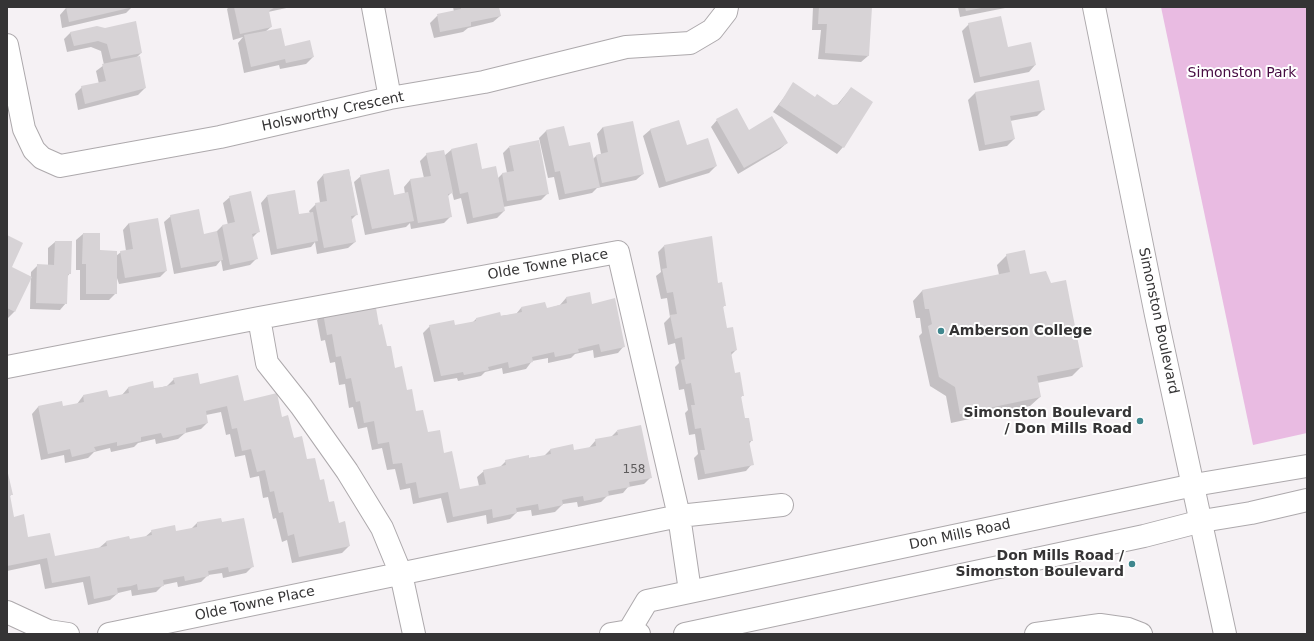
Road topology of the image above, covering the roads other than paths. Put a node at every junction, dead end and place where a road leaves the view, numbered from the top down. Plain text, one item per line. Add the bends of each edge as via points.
1 (372, 7) edge
2 (727, 7) edge
3 (1094, 7) edge
4 (7, 45) edge
5 (390, 98) junction
6 (259, 318) junction
7 (7, 367) edge
8 (1307, 466) edge
9 (1194, 485) junction
10 (1307, 500) edge
11 (782, 505) dead end
12 (679, 516) junction
13 (1202, 521) junction
14 (401, 574) junction
15 (690, 591) junction
16 (7, 612) edge
17 (626, 633) edge
18 (68, 634) edge
19 (109, 634) edge
20 (414, 634) edge
21 (685, 634) edge
22 (1036, 634) edge
23 (1141, 634) edge
24 (1225, 634) edge

1 - 5 street
2 - 5 street, Holsworthy Crescent via 712,30 690,43 626,47 484,82
3 - 9 street, Simonston Boulevard via 1156,315
4 - 5 street, Holsworthy Crescent via 24,129 34,150 42,158 60,166 220,137
6 - 7 street, Olde Towne Place
6 - 12 street, Olde Towne Place via 618,252
6 - 14 street via 267,363 347,471 382,528
8 - 9 street, Don Mills Road
9 - 13 street, Simonston Boulevard
9 - 15 street, Don Mills Road
10 - 13 street
11 - 12 street, Olde Towne Place
12 - 14 street, Olde Towne Place
12 - 15 street, Olde Towne Place
13 - 21 street via 1144,536
13 - 24 street, Simonston Boulevard
14 - 19 street, Olde Towne Place
14 - 20 street
15 - 17 street, Don Mills Road via 647,601
16 - 18 street via 48,631
22 - 23 street via 1100,625 1128,629

